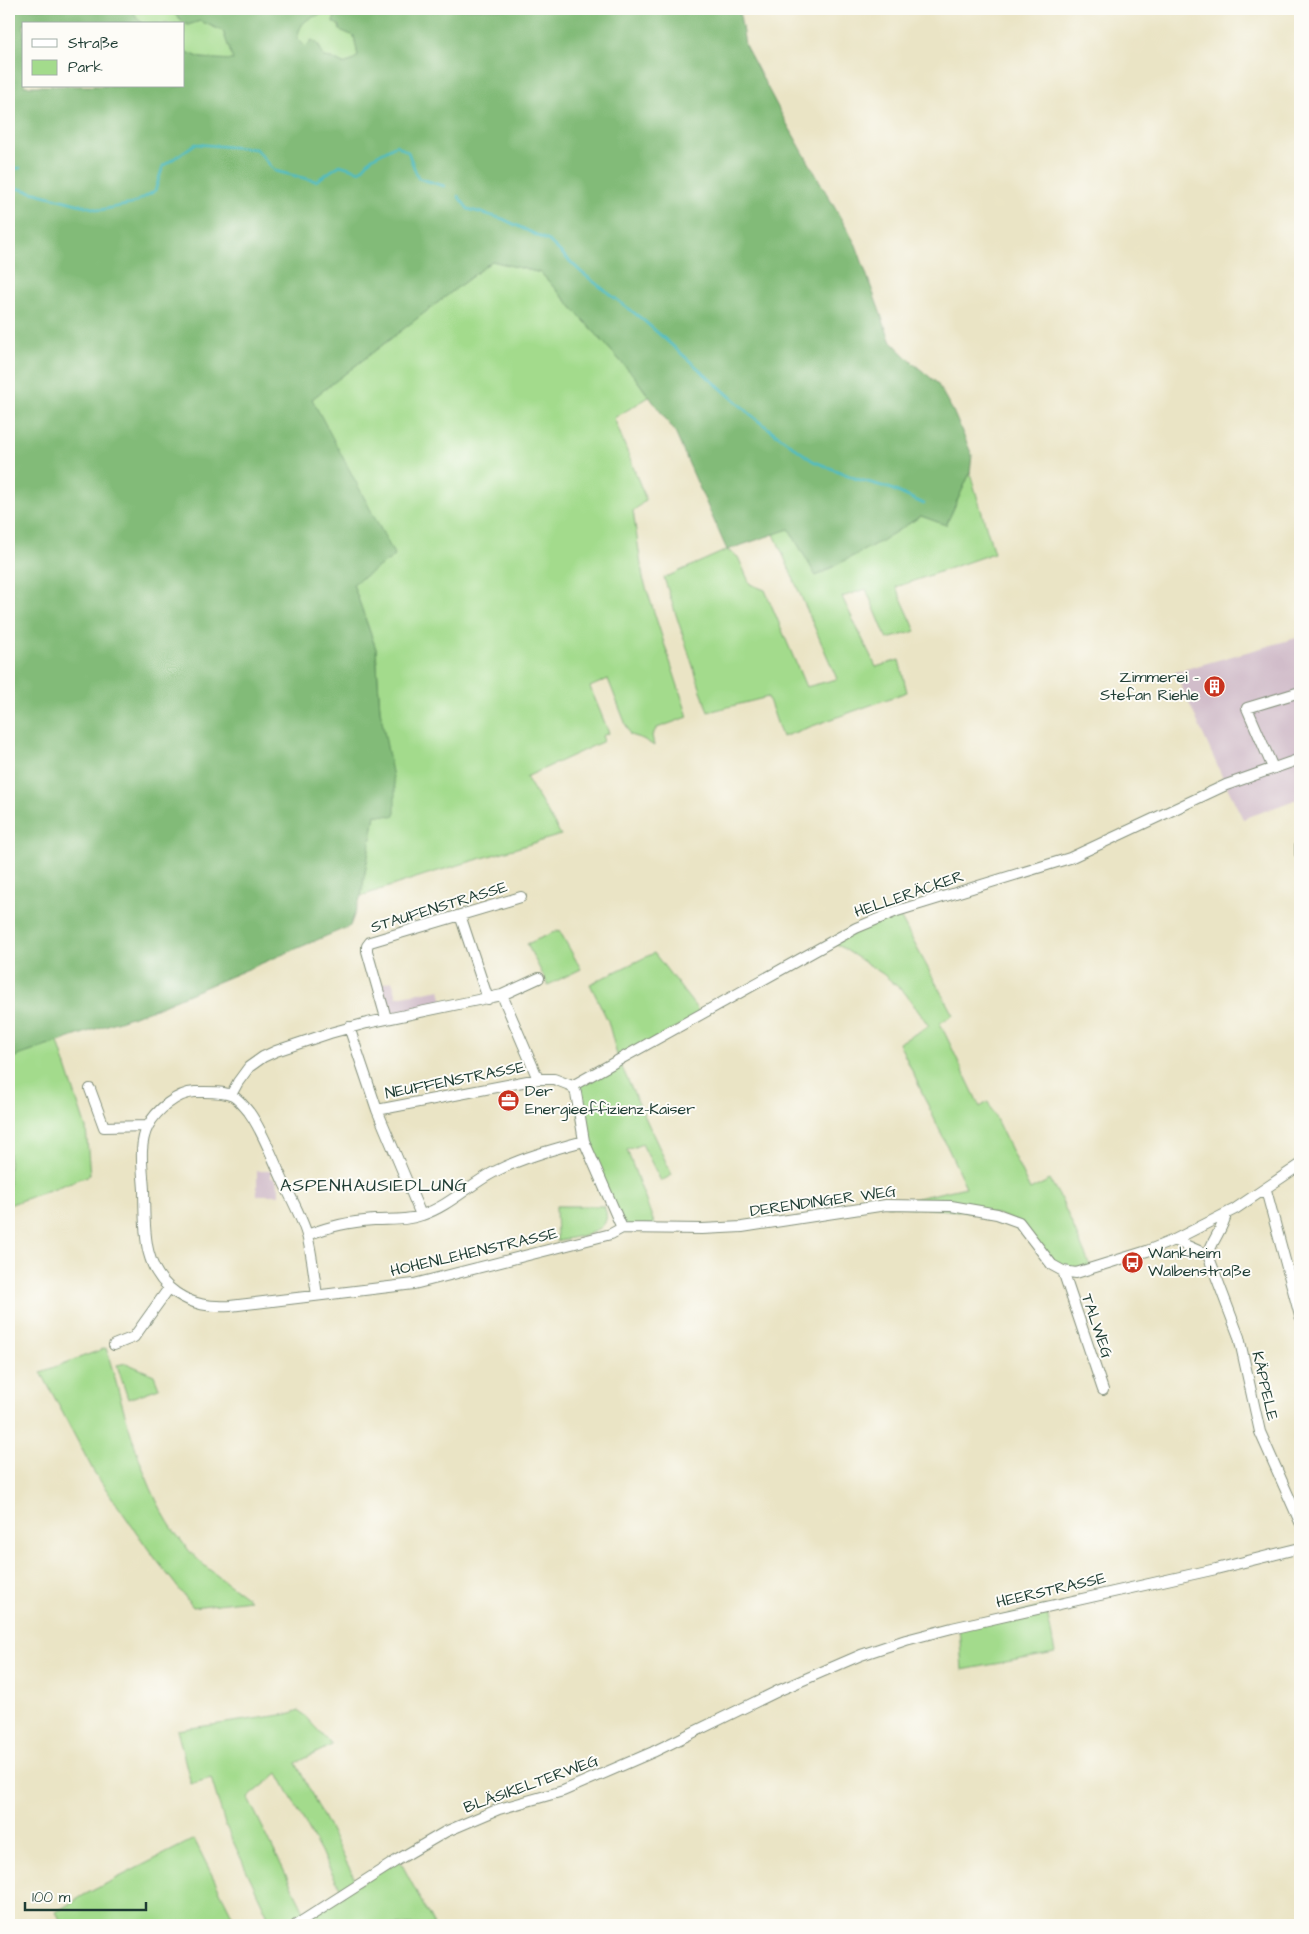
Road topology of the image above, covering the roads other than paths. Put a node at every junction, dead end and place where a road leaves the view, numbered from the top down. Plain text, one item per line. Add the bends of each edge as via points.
1 (1300, 692) edge
2 (1300, 759) edge
3 (1273, 768) junction
4 (1300, 845) edge
5 (1300, 854) edge
6 (521, 898) dead end
7 (460, 916) junction
8 (539, 978) dead end
9 (502, 995) junction
10 (488, 999) junction
11 (386, 1018) junction
12 (349, 1027) junction
13 (538, 1079) junction
14 (572, 1086) junction
15 (90, 1089) dead end
16 (231, 1095) junction
17 (377, 1110) junction
18 (148, 1126) junction
19 (584, 1142) junction
20 (1299, 1169) edge
21 (1266, 1190) junction
22 (1226, 1214) junction
23 (421, 1215) junction
24 (622, 1228) junction
25 (307, 1235) junction
26 (1174, 1240) junction
27 (1208, 1255) junction
28 (1063, 1271) junction
29 (169, 1288) junction
30 (317, 1295) junction
31 (1300, 1316) edge
32 (114, 1345) dead end
33 (1103, 1390) dead end
34 (1300, 1522) edge
35 (1300, 1548) edge
36 (812, 1676) joint
37 (296, 1925) edge

1 - 3 street via 1247,708
2 - 3 street, HELLERÄCKER
3 - 14 street, HELLERÄCKER via 1219,788 1070,858 896,911 856,928
4 - 5 street
6 - 7 street, STAUFENSTRASSE
7 - 10 street
7 - 11 street, STAUFENSTRASSE via 370,942 367,946
8 - 9 street
9 - 10 street
9 - 13 street
10 - 11 street
11 - 12 street
12 - 16 street via 262,1057 243,1074
12 - 17 street
13 - 14 street, NEUFFENSTRASSE via 554,1079
13 - 17 street, NEUFFENSTRASSE
14 - 19 street
15 - 18 street via 104,1126
16 - 18 street via 184,1094 170,1101
16 - 25 street via 249,1111
17 - 23 street
18 - 29 street via 142,1146 146,1243 153,1267
19 - 23 street via 503,1168 442,1207
19 - 24 street
20 - 21 street
21 - 22 street
21 - 31 street
22 - 26 street
22 - 27 street
23 - 25 street via 402,1220 339,1224
24 - 28 street, DERENDINGER WEG via 742,1227 886,1205 951,1206 997,1214 1019,1222 1052,1265
24 - 30 street, HOHENLEHENSTRASSE via 611,1234 422,1282
25 - 30 street
26 - 27 street
26 - 28 street via 1076,1272
27 - 34 street, KÄPPELE via 1239,1336 1260,1432
28 - 33 street, TALWEG
29 - 30 street, HOHENLEHENSTRASSE via 197,1304 210,1307
29 - 32 street via 134,1337
35 - 36 street, HEERSTRASSE via 906,1640
36 - 37 street, BLÄSIKELTERWEG via 563,1791 500,1809 446,1832

